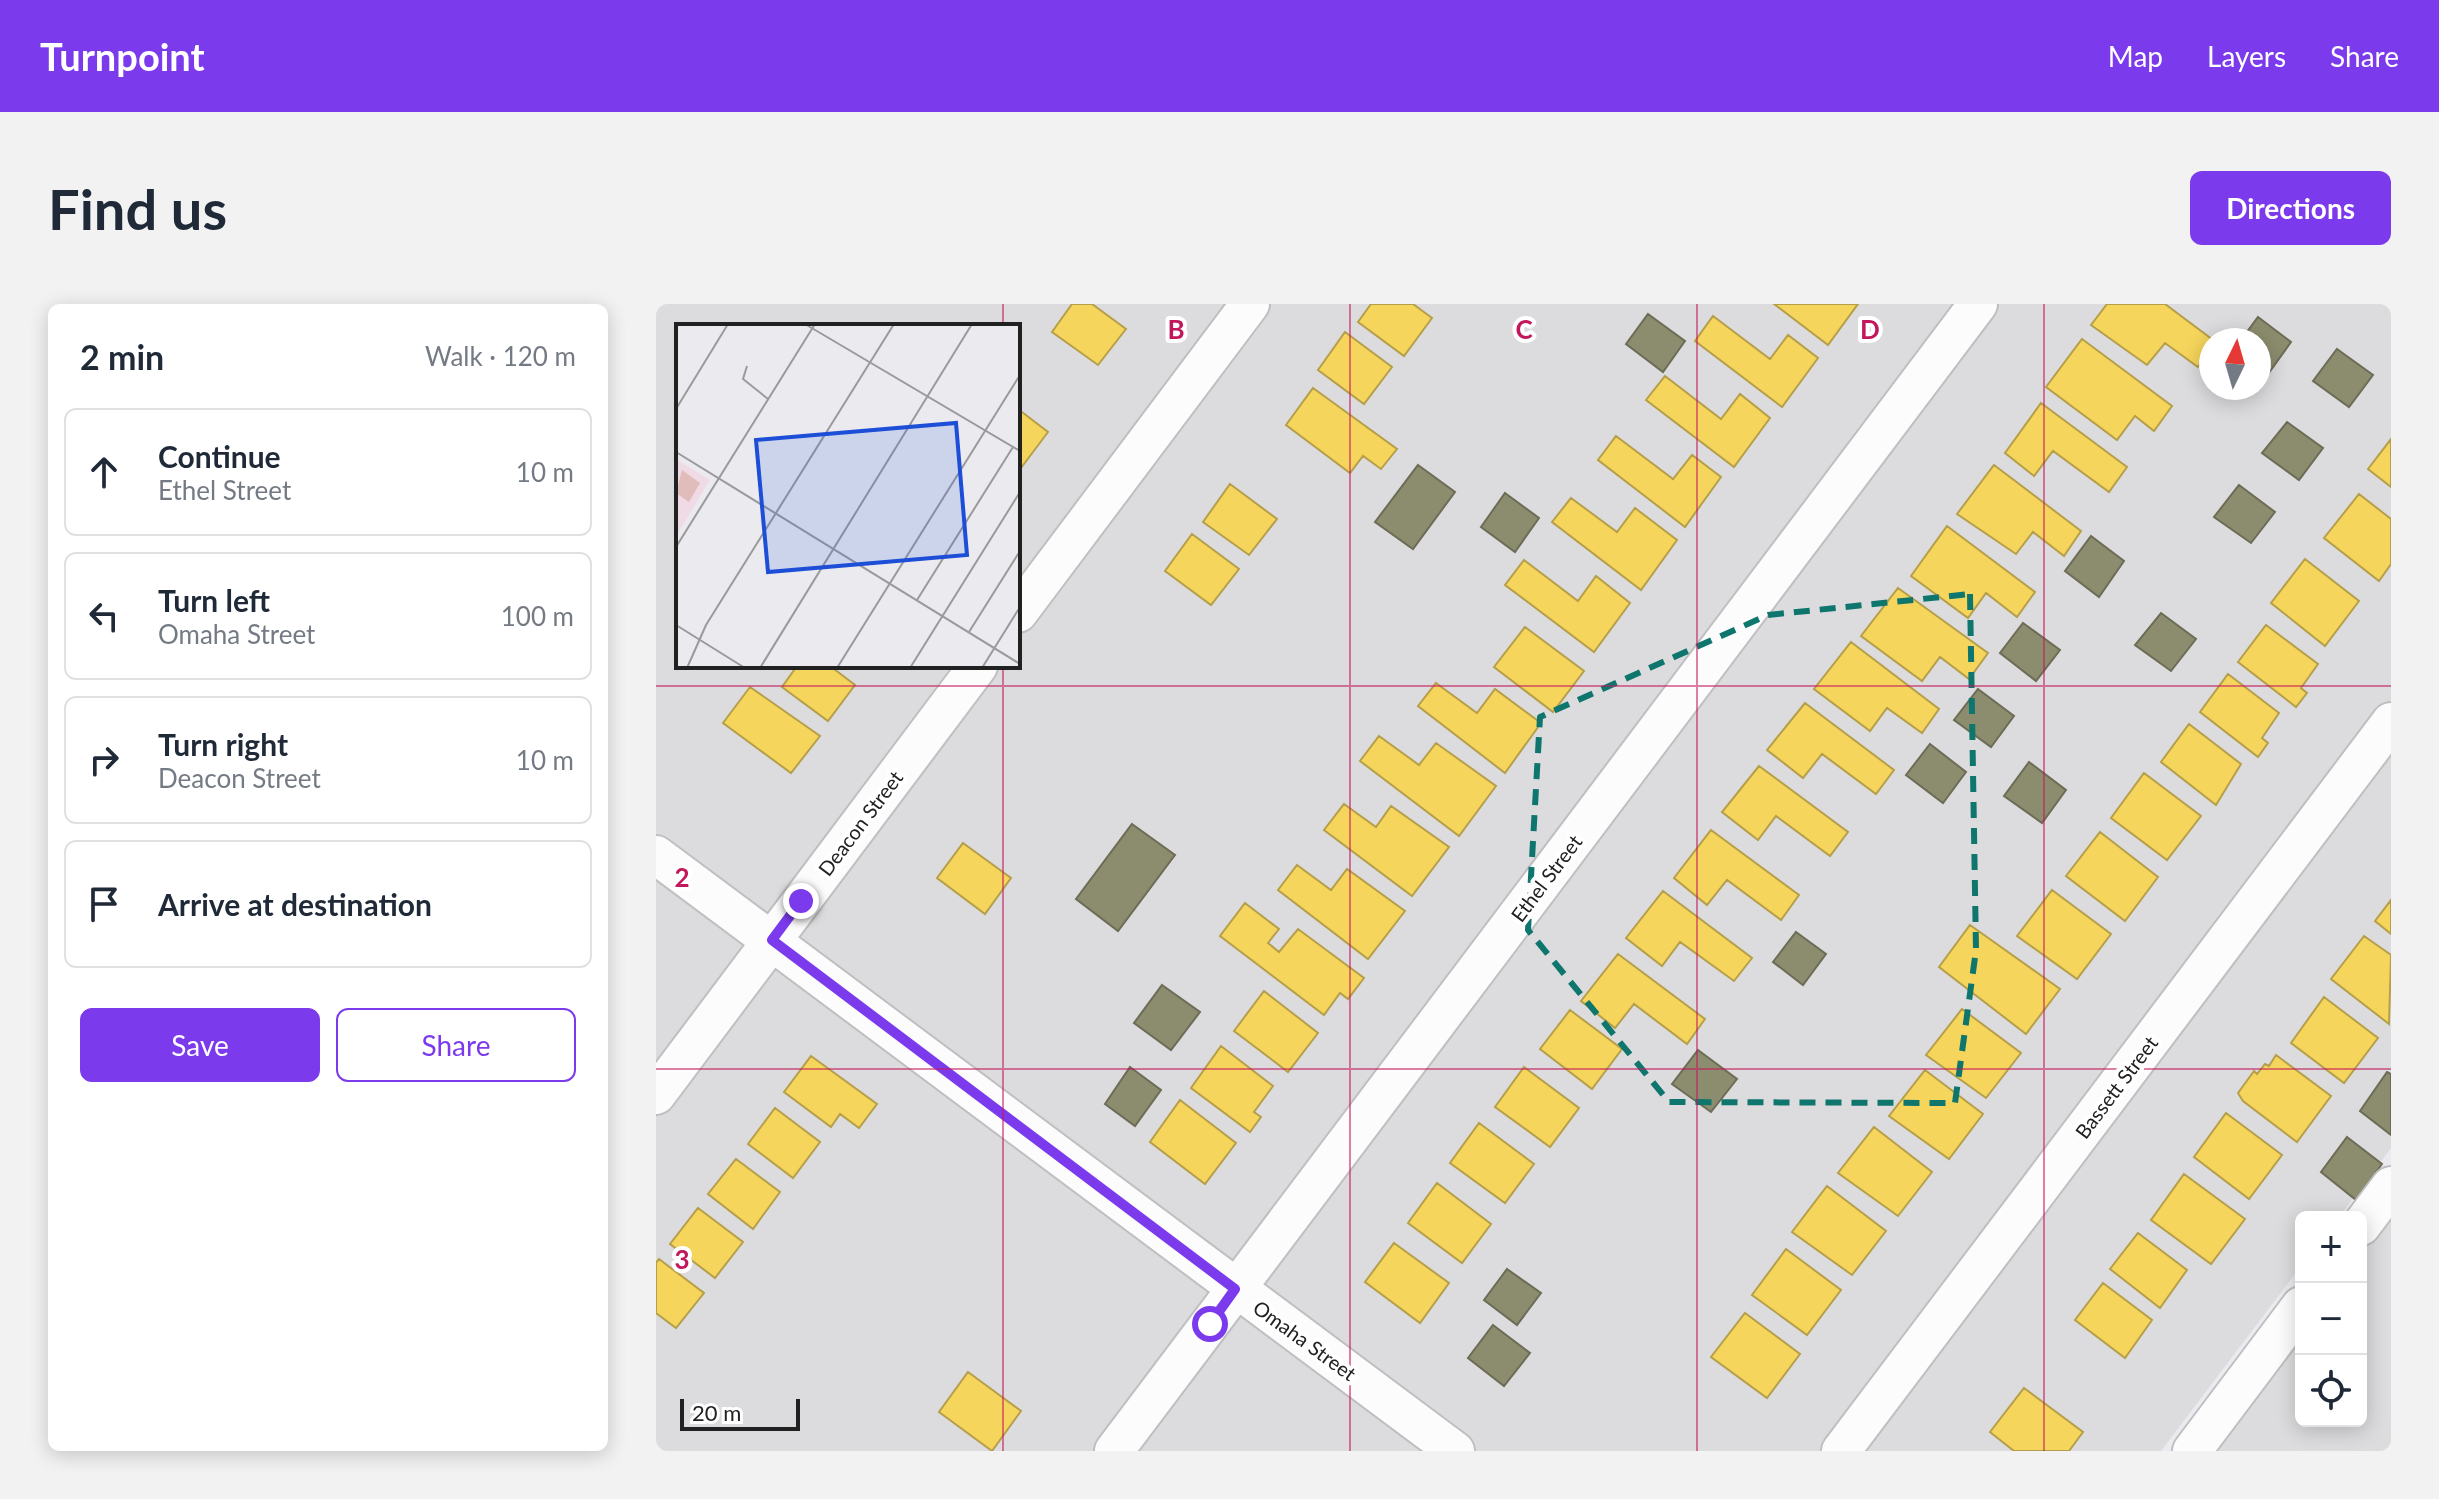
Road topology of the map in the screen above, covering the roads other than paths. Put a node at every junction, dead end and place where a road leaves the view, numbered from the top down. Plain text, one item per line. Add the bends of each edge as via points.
1 (1250, 304) edge
2 (1978, 304) edge
3 (1020, 610) edge
4 (976, 668) edge
5 (2391, 722) edge
6 (656, 855) edge
7 (772, 940) junction
8 (656, 1095) edge
9 (2391, 1186) edge
10 (2367, 1218) edge
11 (1235, 1289) junction
12 (2295, 1314) edge
13 (1114, 1451) edge
14 (1455, 1451) edge
15 (1841, 1451) edge
16 (2192, 1451) edge

1 - 3 street
2 - 11 street, Ethel Street
4 - 7 street, Deacon Street
5 - 15 street, Bassett Street
6 - 7 street, Omaha Street
7 - 8 street, Deacon Street
7 - 11 street, Omaha Street
9 - 10 street
11 - 13 street, Ethel Street
11 - 14 street, Omaha Street
12 - 16 street

